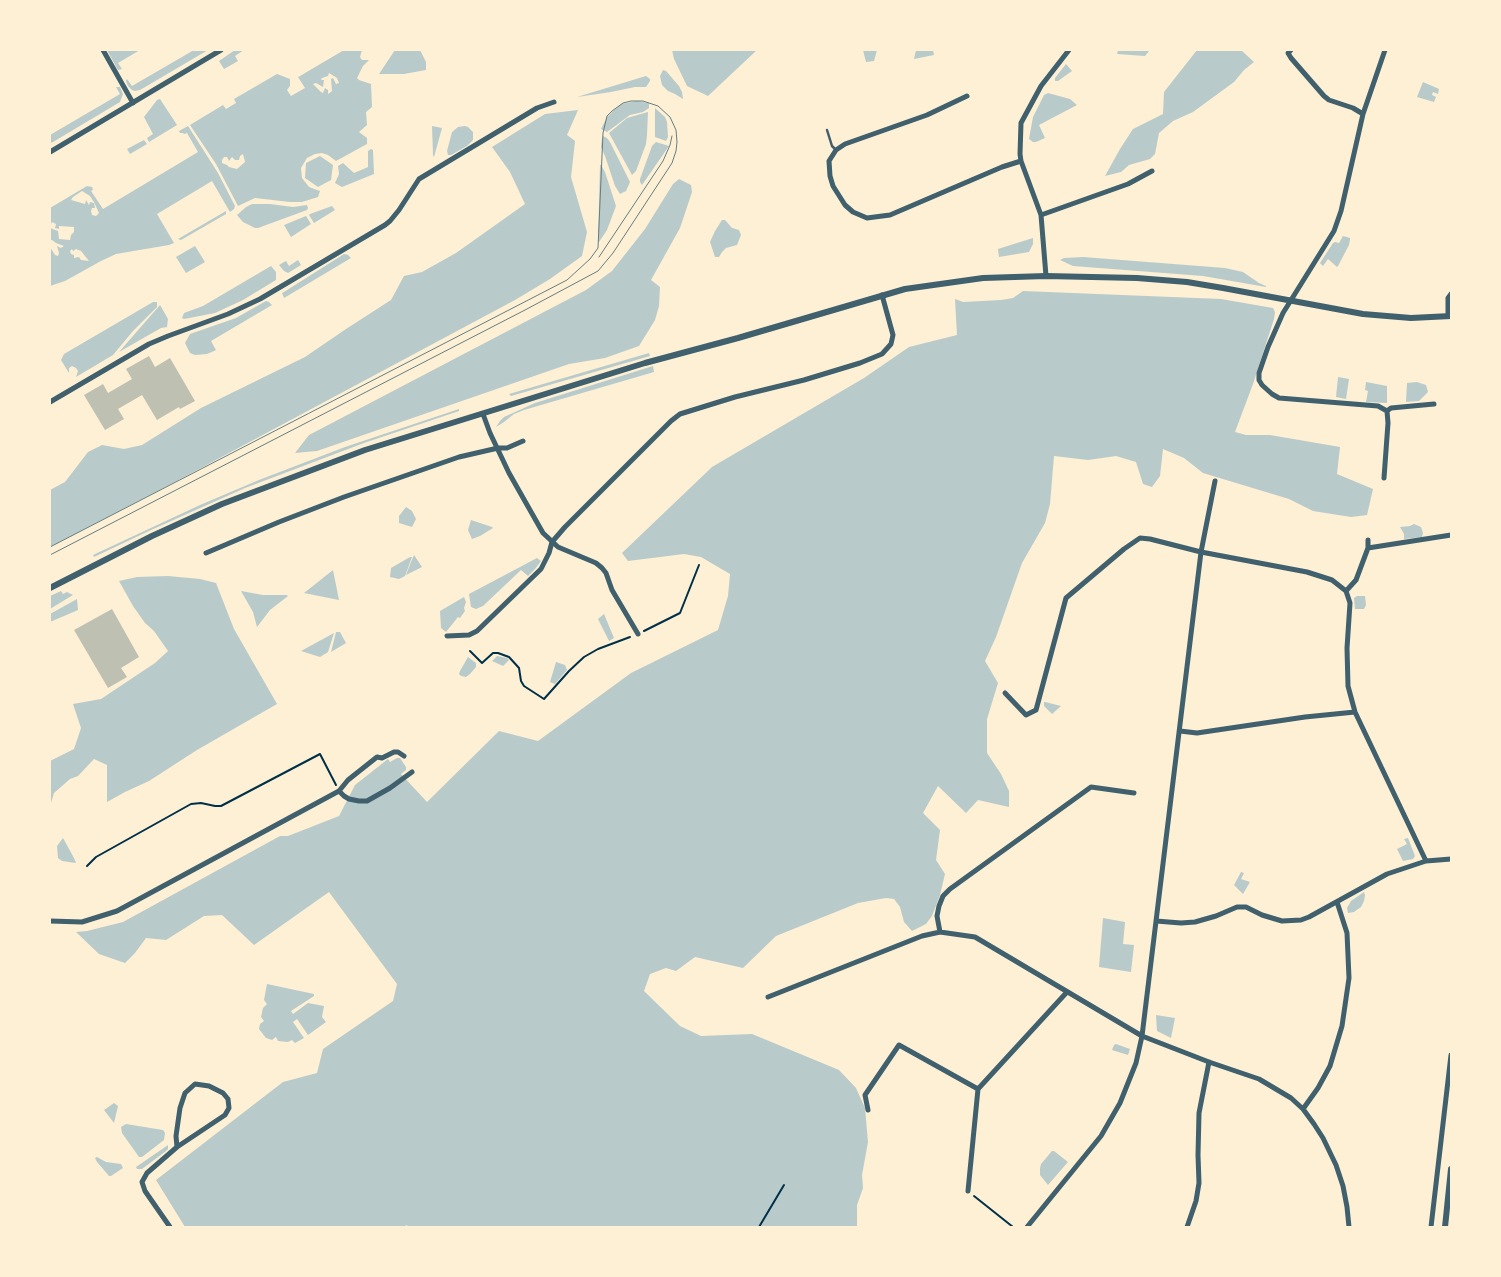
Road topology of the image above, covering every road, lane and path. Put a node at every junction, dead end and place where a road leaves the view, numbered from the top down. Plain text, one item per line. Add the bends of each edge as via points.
1 (103, 50) edge
2 (221, 50) edge
3 (1069, 50) edge
4 (1291, 50) edge
5 (1385, 50) edge
6 (967, 96) dead end
7 (554, 102) dead end
8 (133, 103) junction
9 (1363, 114) junction
10 (827, 130) dead end
11 (836, 150) junction
12 (50, 152) edge
13 (1022, 161) junction
14 (1152, 170) dead end
15 (1041, 215) junction
16 (1046, 276) junction
17 (1451, 294) edge
18 (882, 295) junction
19 (1290, 301) junction
20 (1449, 316) edge
21 (50, 402) edge
22 (1434, 404) dead end
23 (1387, 411) junction
24 (483, 414) junction
25 (523, 440) dead end
26 (498, 448) junction
27 (1384, 478) dead end
28 (1216, 481) dead end
29 (1451, 535) edge
30 (1368, 540) dead end
31 (552, 542) junction
32 (1368, 548) junction
33 (1201, 552) junction
34 (206, 553) dead end
35 (699, 565) dead end
36 (50, 588) edge
37 (1346, 591) junction
38 (638, 634) junction
39 (447, 636) dead end
40 (470, 651) dead end
41 (1005, 693) dead end
42 (1355, 712) junction
43 (1180, 731) junction
44 (404, 756) dead end
45 (412, 772) dead end
46 (339, 791) junction
47 (1134, 792) dead end
48 (1451, 859) edge
49 (1426, 861) junction
50 (87, 866) dead end
51 (1337, 902) junction
52 (1156, 921) junction
53 (50, 922) edge
54 (940, 932) junction
55 (1067, 992) junction
56 (768, 997) dead end
57 (1142, 1036) junction
58 (1451, 1054) edge
59 (1209, 1062) junction
60 (978, 1089) junction
61 (1303, 1109) junction
62 (868, 1110) dead end
63 (177, 1147) junction
64 (1451, 1169) edge
65 (784, 1185) dead end
66 (968, 1191) joint
67 (170, 1227) edge
68 (759, 1227) edge
69 (1013, 1227) edge
70 (1027, 1227) edge
71 (1187, 1227) edge
72 (1349, 1227) edge
73 (1431, 1227) edge
74 (1445, 1227) edge

1 - 8 street
2 - 8 street
3 - 13 street via 1040,86 1021,123
4 - 9 street via 1288,53 1291,58 1324,96
5 - 9 street
6 - 11 street
7 - 21 street via 537,108 419,179 390,221 360,240 260,299 149,344
8 - 12 street
9 - 19 street via 1334,231
10 - 11 lane
11 - 13 street via 829,162 833,186 845,205 867,218 890,215
13 - 15 street
14 - 15 street via 1128,184
15 - 16 street
16 - 18 street via 983,278
16 - 19 street via 1186,282
17 - 20 street via 1448,298
18 - 24 street via 645,363
18 - 31 street via 893,335 891,344 882,354 675,418
19 - 20 street via 1362,314 1411,318
19 - 23 street via 1262,364 1259,373 1262,385 1279,398 1378,406
22 - 23 street
23 - 27 street
24 - 26 street
24 - 36 street via 365,450 250,492 152,536
25 - 26 street via 507,448
26 - 31 street via 543,533
26 - 34 street via 459,457 344,497
28 - 33 street
29 - 32 street
30 - 32 street
31 - 38 street via 602,568
31 - 39 street via 541,569 477,631 470,635
32 - 37 street via 1356,580
33 - 37 street via 1324,576
33 - 41 street via 1140,538 1124,548 1066,598 1036,710 1026,714
33 - 43 street
35 - 38 path via 680,612
37 - 42 street via 1350,603 1348,686
38 - 40 path via 584,656 544,699 524,686 519,668 509,657 498,653 482,663
42 - 43 street via 1197,733
42 - 49 street
43 - 52 street
44 - 46 street via 394,752 377,757
45 - 46 street via 367,801 350,799
46 - 50 path via 320,754 221,806 190,804 96,857
46 - 53 street via 118,912 82,922
47 - 54 street via 1091,787 1082,792 950,889 939,906
48 - 49 street
49 - 51 street via 1387,874
51 - 52 street via 1309,917 1293,921 1272,919 1246,907 1238,907 1195,922
51 - 61 street via 1347,933 1349,978 1342,1026 1330,1066
52 - 57 street
54 - 55 street via 975,937
54 - 56 street via 922,936
55 - 57 street
55 - 60 street
57 - 59 street
57 - 70 street via 1129,1082 1101,1136
58 - 73 street
59 - 61 street via 1258,1078
59 - 71 street via 1200,1113 1199,1183
60 - 62 street via 899,1045 865,1094
60 - 66 street
61 - 72 street via 1324,1138 1336,1165 1343,1186
63 - 63 street via 225,1115 229,1108 223,1093 195,1084 185,1092 180,1108
63 - 67 street via 147,1173 142,1182
64 - 74 street
65 - 68 path
66 - 69 path

